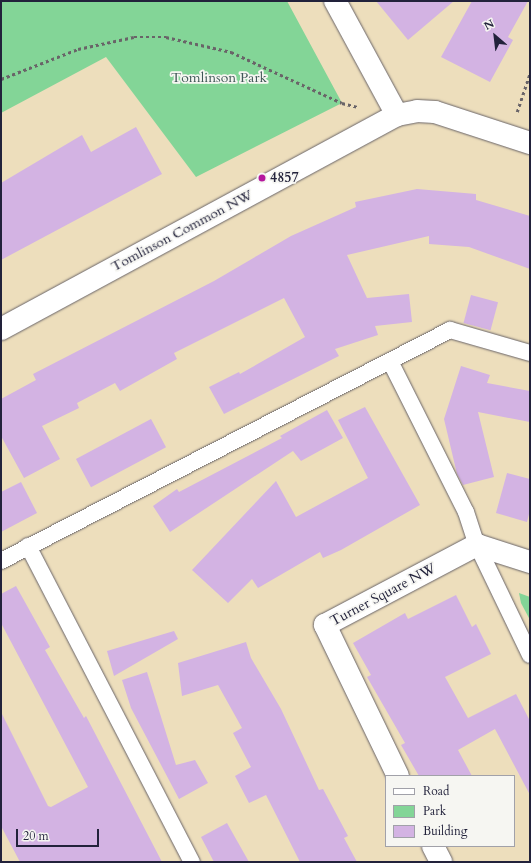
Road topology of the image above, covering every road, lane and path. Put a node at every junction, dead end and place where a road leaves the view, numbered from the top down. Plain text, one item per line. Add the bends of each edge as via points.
1 (335, 1) edge
2 (530, 73) edge
3 (1, 79) edge
4 (397, 115) junction
5 (508, 137) junction
6 (530, 143) edge
7 (1, 329) edge
8 (530, 353) edge
9 (390, 361) junction
10 (477, 545) junction
11 (28, 546) junction
12 (1, 561) edge
13 (530, 562) edge
14 (530, 654) edge
15 (398, 775) edge
16 (434, 847) edge
17 (192, 862) edge
18 (441, 862) edge

1 - 4 street
2 - 5 path
3 - 4 path via 78,48 134,37 166,36 231,52 342,103
4 - 5 street, Tomlinson Common NW via 417,111 435,112
4 - 7 street, Tomlinson Common NW
5 - 6 street, Tomlinson Common NW
8 - 9 lane via 450,330
9 - 10 lane via 466,512
9 - 11 lane
10 - 13 street
10 - 14 lane
10 - 15 street, Turner Square NW via 325,625
11 - 12 lane
11 - 17 lane
16 - 18 street

